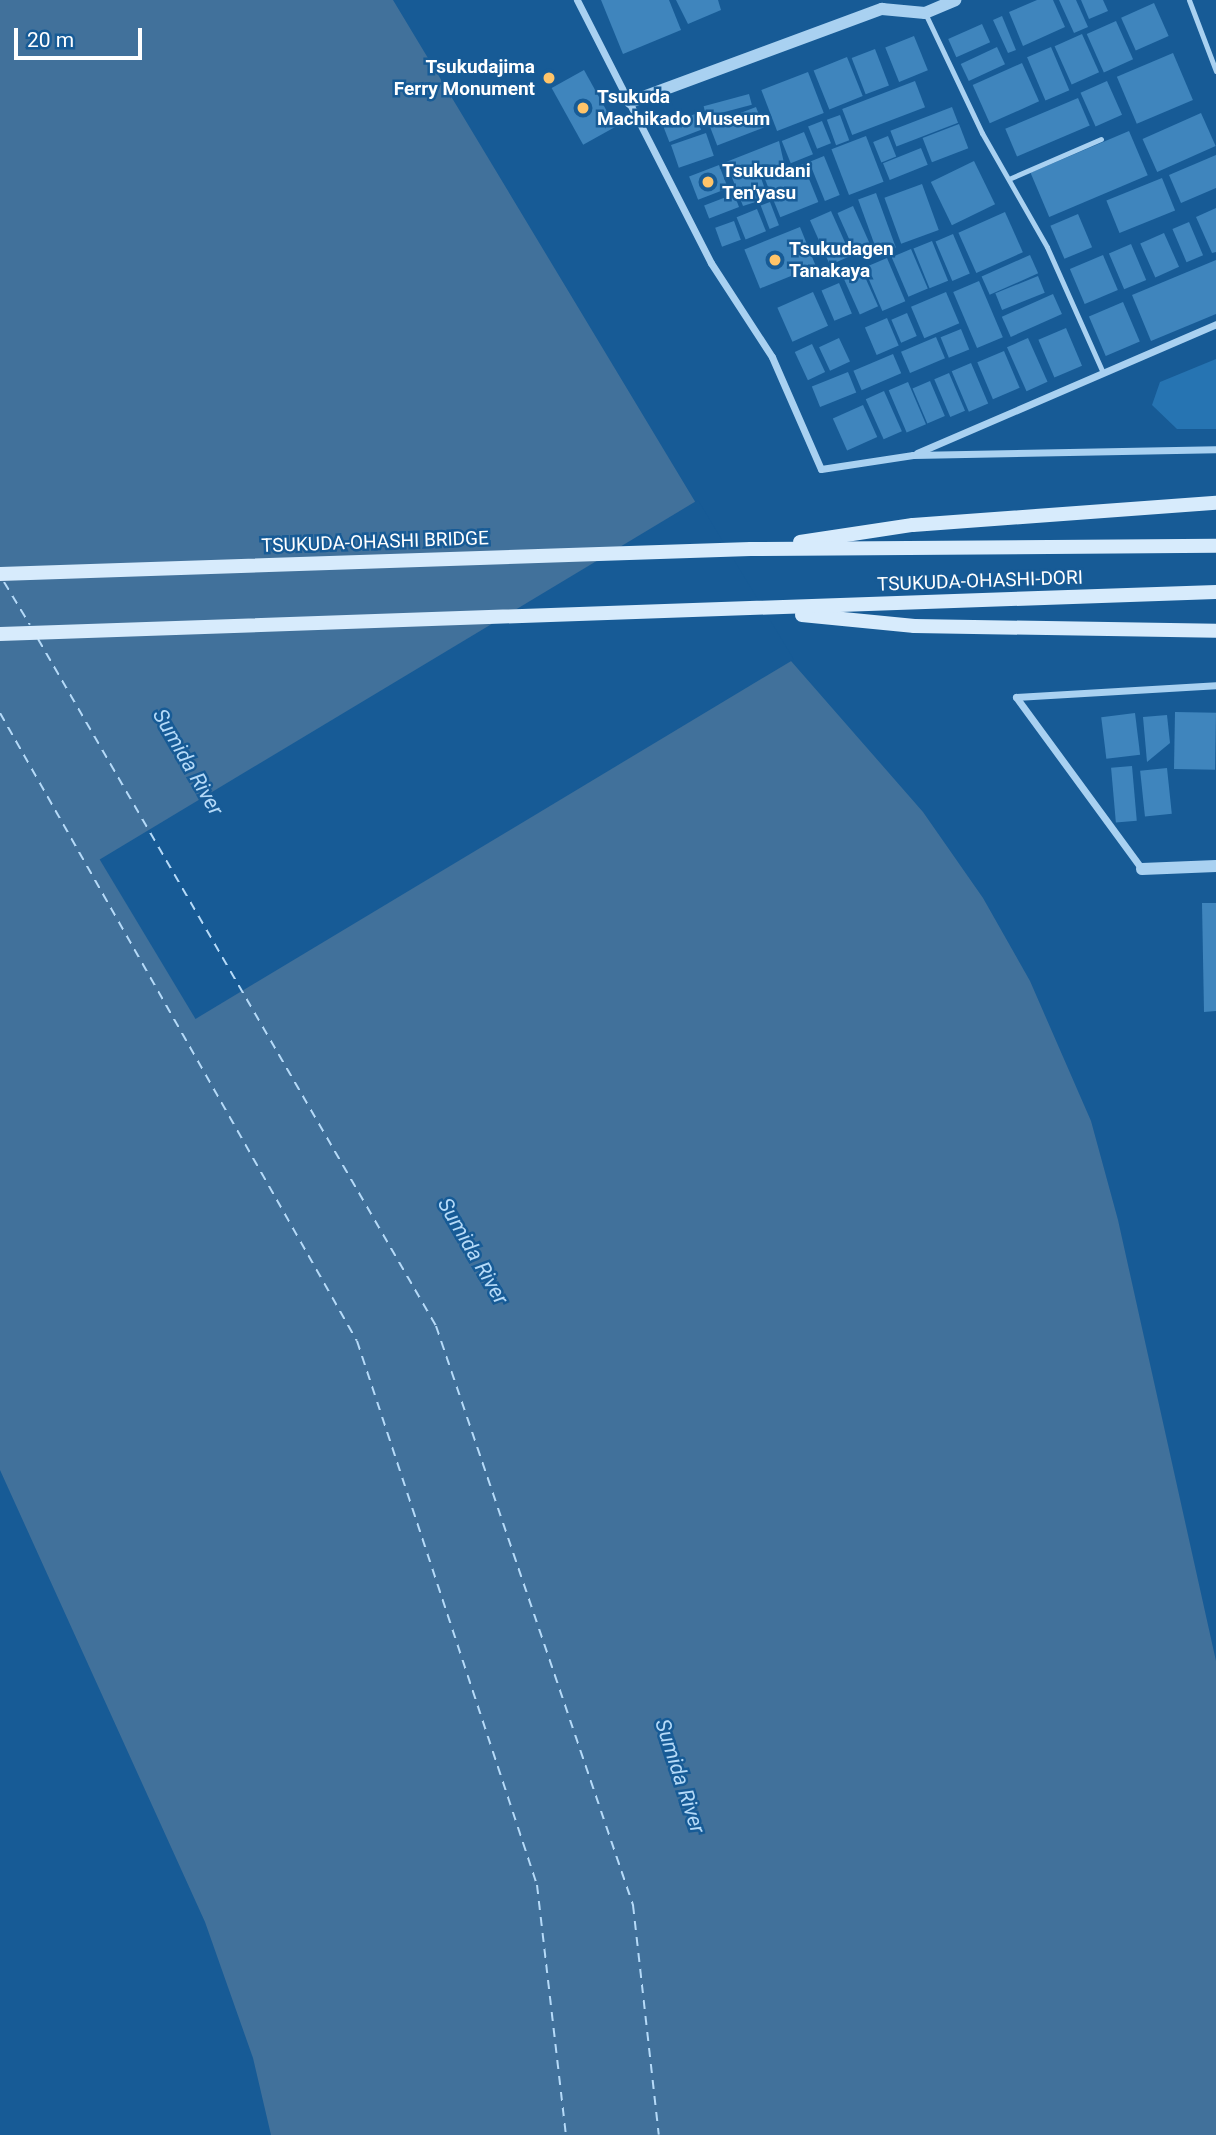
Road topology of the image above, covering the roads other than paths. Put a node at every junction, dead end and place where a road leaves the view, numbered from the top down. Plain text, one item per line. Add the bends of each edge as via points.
1 (577, 0) edge
2 (955, 0) edge
3 (1189, 0) edge
4 (880, 5) edge
5 (925, 13) junction
6 (1216, 71) edge
7 (630, 102) junction
8 (1101, 139) dead end
9 (1011, 178) junction
10 (1216, 324) edge
11 (1103, 373) junction
12 (1216, 449) edge
13 (913, 455) junction
14 (1216, 503) edge
15 (1216, 546) edge
16 (751, 549) junction
17 (0, 574) edge
18 (1216, 592) edge
19 (745, 610) junction
20 (1216, 631) edge
21 (0, 634) edge
22 (1216, 685) edge
23 (1216, 866) edge
24 (1142, 869) joint

1 - 7 street
2 - 5 street
3 - 6 lane
4 - 5 street
4 - 7 street
5 - 9 lane via 982,133
7 - 13 street via 711,263 772,357 821,468
8 - 9 lane
9 - 11 lane
10 - 11 street
11 - 13 street
12 - 13 street
14 - 16 main road via 913,526
15 - 16 main road, TSUKUDA-OHASHI-DORI
16 - 17 main road, TSUKUDA-OHASHI BRIDGE
18 - 19 main road, TSUKUDA-OHASHI-DORI
19 - 20 main road via 914,626
19 - 21 main road
22 - 24 street via 1016,697
23 - 24 street

